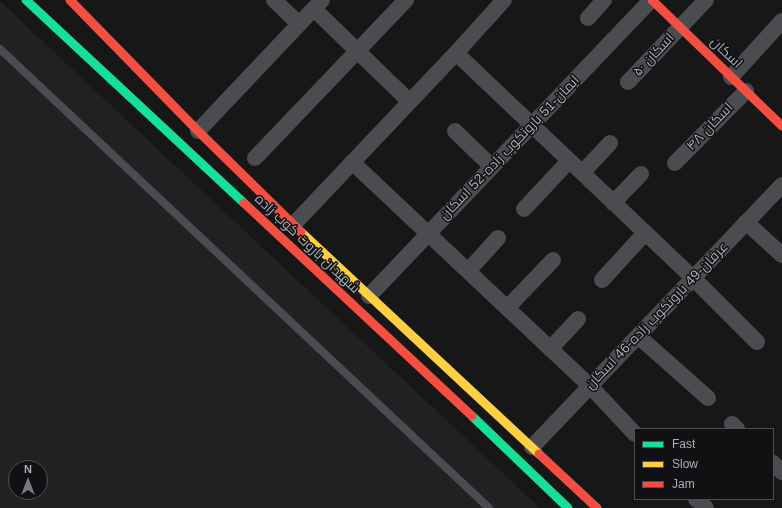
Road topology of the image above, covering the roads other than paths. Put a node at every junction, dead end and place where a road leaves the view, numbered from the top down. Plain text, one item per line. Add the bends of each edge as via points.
1 (26, 0) edge
2 (70, 0) edge
3 (274, 0) edge
4 (406, 0) edge
5 (504, 0) edge
6 (604, 0) edge
7 (651, 0) edge
8 (706, 0) edge
9 (318, 4) edge
10 (588, 18) dead end
11 (782, 21) edge
12 (299, 24) junction
13 (680, 28) junction
14 (0, 49) edge
15 (358, 50) junction
16 (456, 53) junction
17 (731, 77) junction
18 (628, 82) dead end
19 (746, 91) junction
20 (409, 101) junction
21 (532, 125) junction
22 (782, 126) edge
23 (198, 130) junction
24 (455, 131) dead end
25 (610, 143) dead end
26 (255, 158) dead end
27 (569, 161) junction
28 (352, 162) junction
29 (675, 163) dead end
30 (492, 167) junction
31 (582, 173) junction
32 (641, 174) dead end
33 (782, 185) edge
34 (613, 203) junction
35 (524, 209) dead end
36 (746, 222) junction
37 (293, 225) junction
38 (645, 233) junction
39 (428, 234) junction
40 (498, 238) dead end
41 (782, 255) edge
42 (553, 260) dead end
43 (468, 271) junction
44 (693, 278) junction
45 (602, 280) dead end
46 (369, 296) junction
47 (507, 308) junction
48 (578, 319) dead end
49 (638, 336) junction
50 (757, 342) dead end
51 (550, 349) junction
52 (590, 386) junction
53 (708, 398) dead end
54 (634, 433) edge
55 (532, 447) junction
56 (774, 464) edge
57 (782, 472) edge
58 (697, 500) edge
59 (488, 508) edge
60 (568, 508) edge
61 (597, 508) edge
62 (706, 508) edge

1 - 60 street, شهیدان باروت کوب زاده
2 - 23 street, شهیدان باروت کوب زاده
3 - 12 street
4 - 15 street
5 - 16 street
6 - 10 street
7 - 13 street, اسکان
7 - 21 street, ایمان-51 باروتکوب زاده-52 اسکان
8 - 13 street, اسکان ۵۰
9 - 12 street
9 - 15 street
11 - 17 street
12 - 23 street
13 - 17 street, اسکان
13 - 18 street, اسکان ۵۰
14 - 59 lane
15 - 20 street
15 - 26 street
16 - 20 street
16 - 21 street
17 - 19 street, اسکان
19 - 22 street, اسکان
19 - 29 street, اسکان ۴۸
20 - 28 street
21 - 27 street
21 - 30 street, ایمان-51 باروتکوب زاده-52 اسکان
23 - 37 street, شهیدان باروت کوب زاده
24 - 30 street
25 - 31 street
27 - 31 street
27 - 35 street
28 - 37 street
28 - 39 street
30 - 39 street, ایمان-51 باروتکوب زاده-52 اسکان
31 - 34 street
32 - 34 street
33 - 36 street, عرفان-49 باروتکوب زاده-46 اسکان
34 - 38 street
36 - 41 street
36 - 44 street, عرفان-49 باروتکوب زاده-46 اسکان
37 - 46 street, شهیدان باروت کوب زاده
38 - 44 street
38 - 45 street
39 - 43 street
39 - 46 street, ایمان-51 باروتکوب زاده-52 اسکان
40 - 43 street
42 - 47 street
43 - 47 street
44 - 49 street, عرفان-49 باروتکوب زاده-46 اسکان
44 - 50 street
46 - 55 street, شهیدان باروت کوب زاده
47 - 51 street
48 - 51 street
49 - 52 street, عرفان-49 باروتکوب زاده-46 اسکان
49 - 53 street
51 - 52 street
52 - 54 street
52 - 55 street, عرفان-49 باروتکوب زاده-46 اسکان
55 - 61 street, شهیدان باروت کوب زاده
56 - 57 street
58 - 62 street

